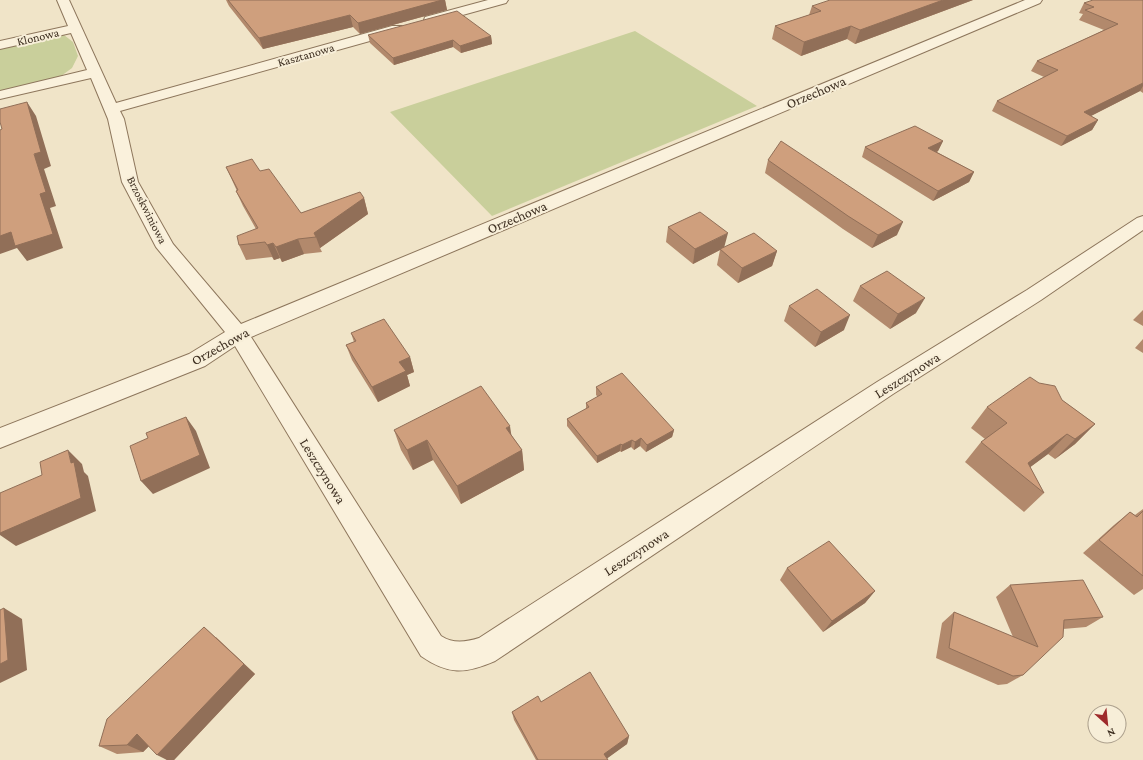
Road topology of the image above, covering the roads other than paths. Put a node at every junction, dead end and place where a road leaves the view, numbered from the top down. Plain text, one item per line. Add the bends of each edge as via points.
1 (63, 0) edge
2 (502, 0) edge
3 (1036, 0) edge
4 (75, 28) junction
5 (0, 45) edge
6 (94, 73) junction
7 (0, 95) edge
8 (111, 109) junction
9 (1143, 222) edge
10 (238, 334) junction
11 (0, 438) edge

1 - 4 street, Brzoskwiniowa
2 - 8 street, Kasztanowa
3 - 10 street, Orzechowa
4 - 5 street, Klonowa
4 - 6 street, Brzoskwiniowa
6 - 7 street
6 - 8 street, Brzoskwiniowa
8 - 10 street, Brzoskwiniowa via 116,120 130,182 165,247
9 - 10 street, Leszczynowa via 485,651 466,656 444,655 430,646
10 - 11 street, Orzechowa via 197,360

